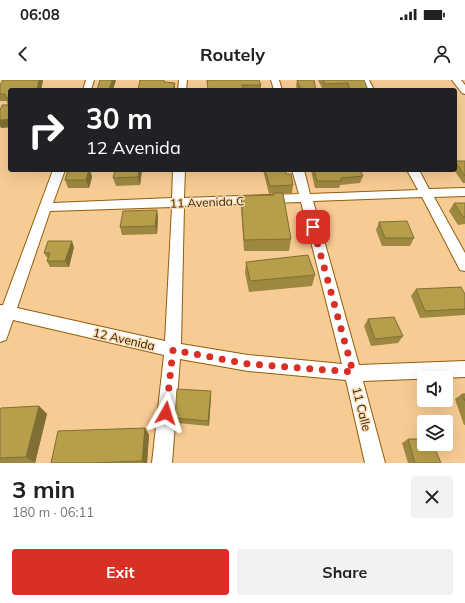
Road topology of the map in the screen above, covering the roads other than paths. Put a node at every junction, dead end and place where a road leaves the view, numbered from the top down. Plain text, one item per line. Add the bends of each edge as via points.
1 (456, 80) edge
2 (465, 91) edge
3 (58, 172) edge
4 (179, 172) edge
5 (298, 172) edge
6 (414, 172) edge
7 (465, 192) edge
8 (426, 194) junction
9 (305, 198) junction
10 (178, 203) junction
11 (46, 207) junction
12 (465, 266) edge
13 (4, 312) edge
14 (0, 335) edge
15 (173, 350) junction
16 (465, 369) edge
17 (353, 372) junction
18 (162, 463) edge
19 (375, 463) edge

1 - 2 street
3 - 11 street
4 - 10 street
5 - 9 street, 11 Calle
6 - 8 street
7 - 8 street, 11 Avenida C
8 - 9 street, 11 Avenida C
8 - 12 street
9 - 10 street, 11 Avenida C
9 - 17 street, 11 Calle
10 - 11 street, 11 Avenida C
10 - 15 street
11 - 13 street
13 - 14 street
13 - 15 street, 12 Avenida
15 - 17 street, 12 Avenida via 248,364
15 - 18 street
16 - 17 street, 12 Avenida
17 - 19 street, 11 Calle

